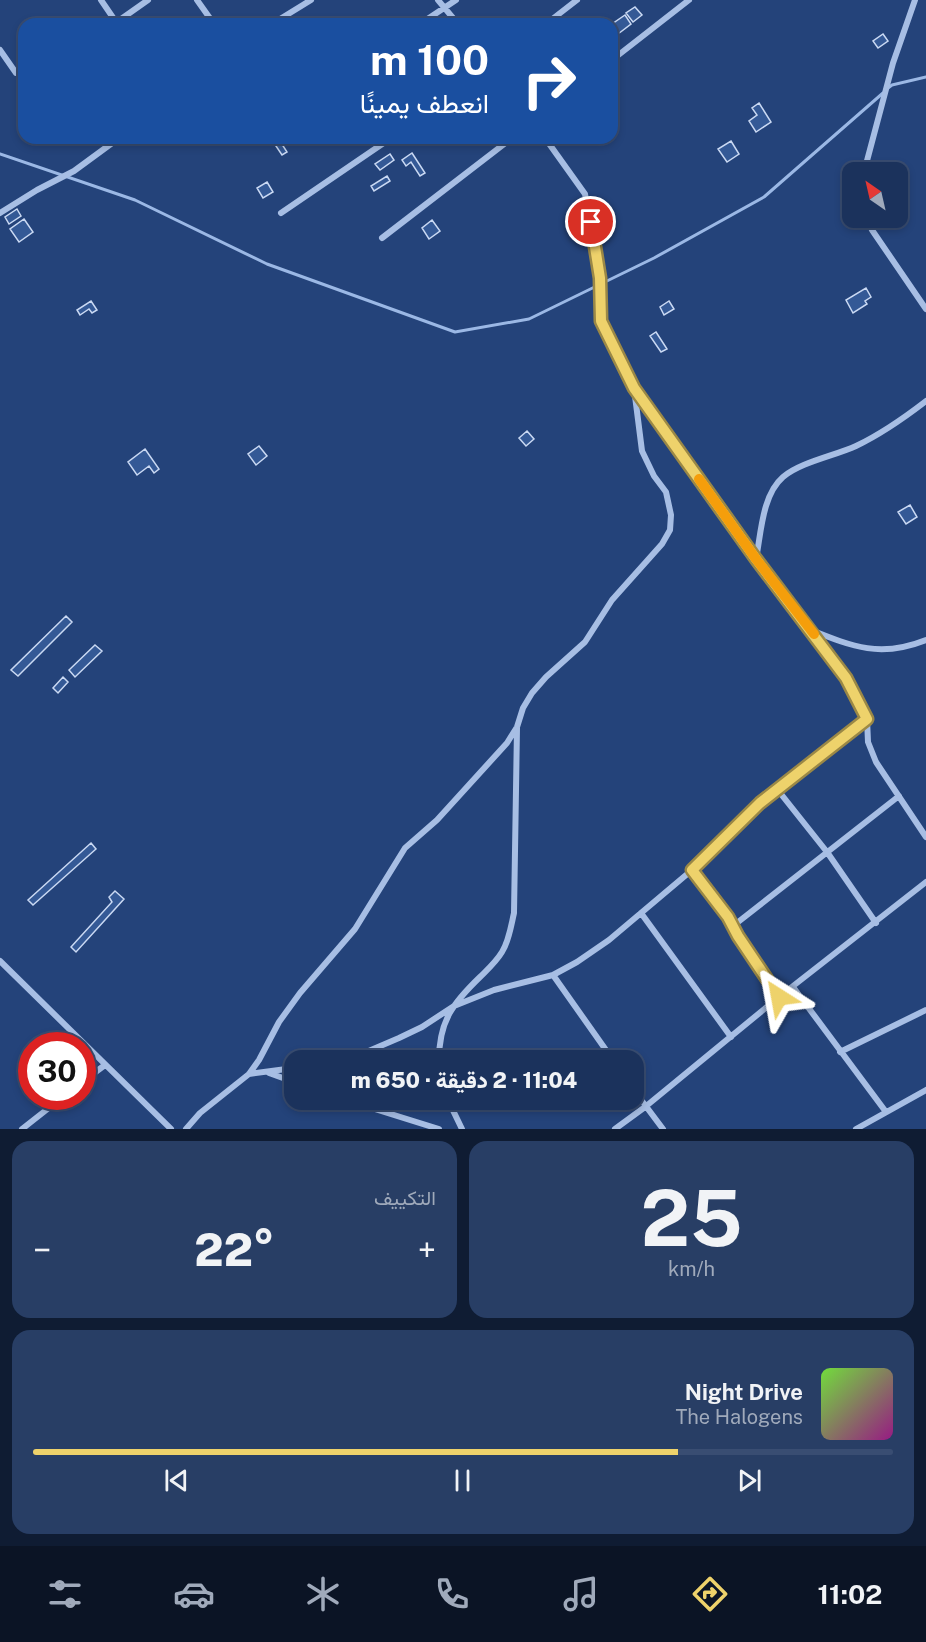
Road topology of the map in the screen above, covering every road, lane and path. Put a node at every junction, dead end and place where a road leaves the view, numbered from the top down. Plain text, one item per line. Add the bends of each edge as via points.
1 (101, 0) edge
2 (148, 0) edge
3 (197, 0) edge
4 (311, 0) edge
5 (438, 0) edge
6 (456, 0) edge
7 (577, 0) edge
8 (688, 0) edge
9 (915, 0) edge
10 (445, 8) junction
11 (112, 18) edge
12 (122, 18) edge
13 (210, 18) edge
14 (282, 18) edge
15 (429, 18) edge
16 (453, 18) edge
17 (554, 18) edge
18 (0, 50) edge
19 (618, 55) edge
20 (18, 74) edge
21 (111, 144) edge
22 (382, 144) edge
23 (505, 144) edge
24 (549, 144) edge
25 (867, 162) edge
26 (0, 213) edge
27 (281, 213) dead end
28 (871, 228) edge
29 (382, 238) dead end
30 (926, 309) edge
31 (634, 388) junction
32 (926, 401) edge
33 (756, 559) junction
34 (810, 630) junction
35 (926, 640) edge
36 (867, 719) junction
37 (517, 727) junction
38 (777, 789) junction
39 (899, 796) junction
40 (926, 837) edge
41 (827, 852) junction
42 (692, 870) junction
43 (926, 882) edge
44 (641, 913) junction
45 (876, 923) junction
46 (733, 926) junction
47 (0, 961) edge
48 (553, 975) junction
49 (792, 987) junction
50 (779, 997) junction
51 (454, 1006) junction
52 (926, 1010) edge
53 (731, 1036) junction
54 (371, 1050) edge
55 (440, 1050) edge
56 (606, 1050) edge
57 (840, 1052) junction
58 (105, 1065) junction
59 (284, 1069) edge
60 (266, 1071) junction
61 (96, 1072) edge
62 (249, 1074) junction
63 (284, 1078) edge
64 (926, 1090) edge
65 (645, 1107) junction
66 (46, 1110) edge
67 (378, 1110) edge
68 (453, 1110) edge
69 (886, 1112) junction
70 (22, 1129) edge
71 (171, 1129) edge
72 (186, 1129) edge
73 (439, 1129) edge
74 (462, 1129) edge
75 (615, 1129) edge
76 (663, 1129) edge
77 (856, 1129) edge

1 - 11 street
2 - 12 street
3 - 13 street
4 - 14 street
5 - 10 street
6 - 10 street
7 - 17 street
8 - 19 street
9 - 25 street via 892,63
10 - 15 street
10 - 16 street
18 - 20 street
21 - 26 street via 74,171
22 - 27 street
23 - 29 street
24 - 31 street via 585,194 600,278 601,321
28 - 30 street
31 - 33 street
31 - 37 street via 642,451 666,492 670,530 612,600 585,642 532,693
32 - 33 street via 875,436 783,477 766,509
33 - 34 street
34 - 35 street via 872,650 905,648
34 - 36 street via 846,678
36 - 38 street
36 - 39 street via 868,742 876,762
37 - 51 street via 514,913 502,951
37 - 62 street via 451,806 405,848 355,929 300,993
38 - 41 street
38 - 42 street
39 - 40 street
39 - 41 street
41 - 45 street
41 - 46 street
42 - 44 street
42 - 46 street
43 - 45 street
44 - 48 street via 593,951
44 - 53 street
45 - 49 street
46 - 50 street
47 - 58 street
48 - 51 street via 494,990
48 - 56 street
49 - 50 street
49 - 57 street
50 - 53 street
51 - 54 street via 422,1027
51 - 55 street via 441,1032
52 - 57 street
53 - 65 street
57 - 69 street
58 - 61 street
58 - 71 street
59 - 60 street
60 - 62 street
60 - 63 street
62 - 72 street
64 - 69 street
65 - 75 street
65 - 76 street
66 - 70 street
67 - 73 street
68 - 74 street
69 - 77 street

